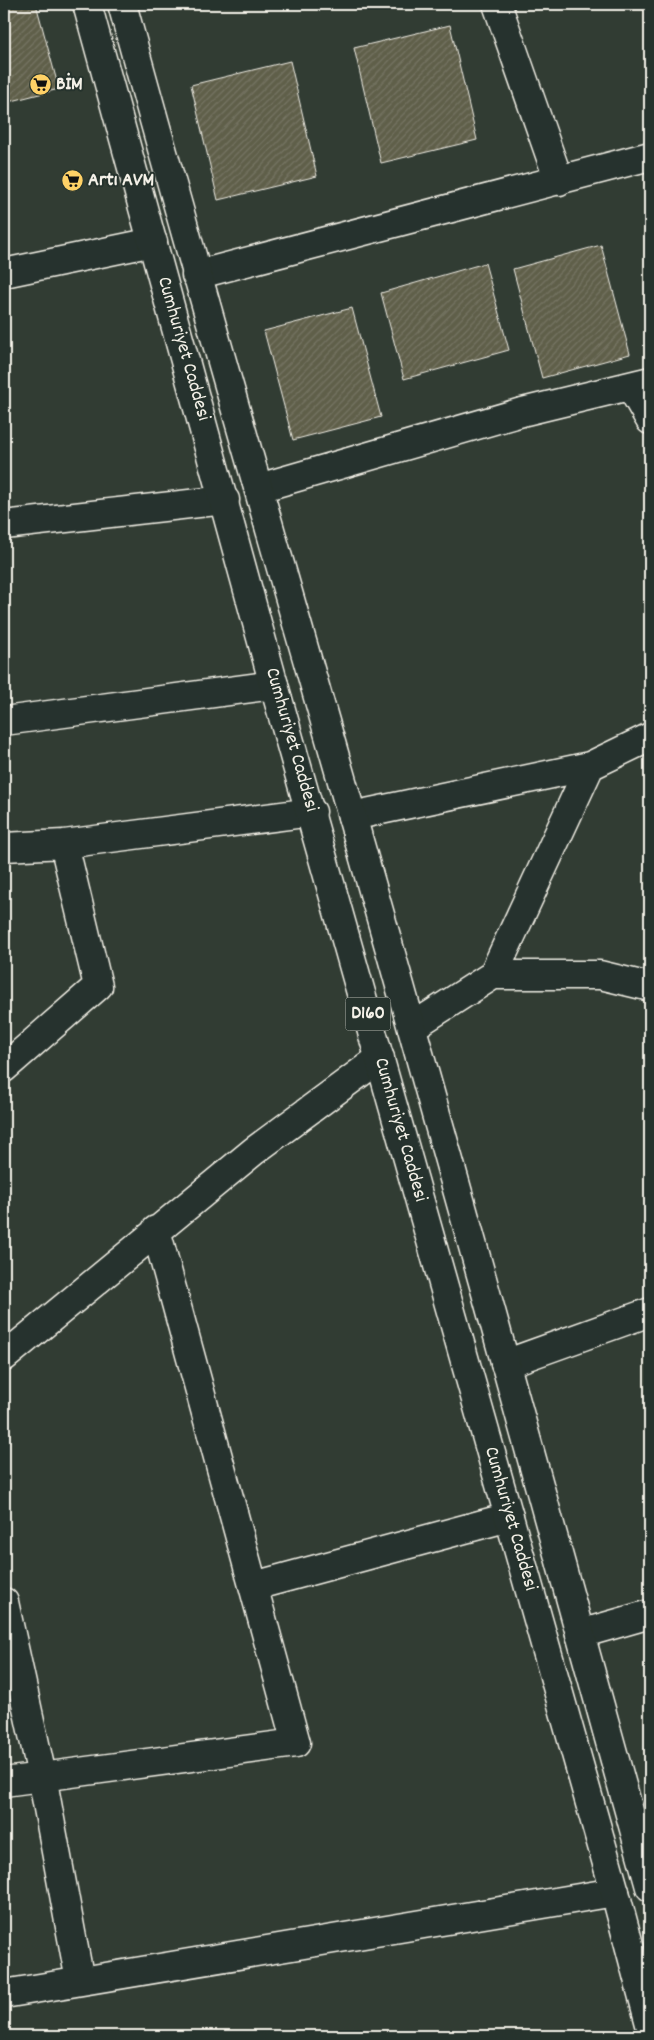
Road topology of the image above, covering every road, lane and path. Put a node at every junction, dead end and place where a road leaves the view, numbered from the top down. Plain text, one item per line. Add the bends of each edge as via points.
1 (87, 4) edge
2 (122, 4) edge
3 (497, 4) edge
4 (650, 156) edge
5 (558, 181) junction
6 (154, 242) junction
7 (4, 273) edge
8 (196, 275) junction
9 (641, 384) edge
10 (650, 420) edge
11 (259, 488) junction
12 (225, 500) junction
13 (4, 525) edge
14 (274, 684) junction
15 (4, 721) edge
16 (650, 738) edge
17 (590, 766) junction
18 (312, 812) junction
19 (352, 816) junction
20 (64, 844) junction
21 (4, 847) edge
22 (493, 975) junction
23 (650, 987) edge
24 (412, 1027) junction
25 (380, 1058) junction
26 (4, 1068) edge
27 (156, 1230) junction
28 (650, 1312) edge
29 (4, 1357) edge
30 (505, 1364) junction
31 (509, 1517) junction
32 (254, 1586) junction
33 (4, 1602) edge
34 (650, 1614) edge
35 (580, 1634) junction
36 (42, 1776) junction
37 (4, 1782) edge
38 (650, 1887) edge
39 (615, 1892) junction
40 (80, 1981) junction
41 (4, 1994) edge
42 (650, 2024) edge

1 - 6 street, Cumhuriyet Caddesi / D160
2 - 8 street, Cumhuriyet Caddesi / D160
3 - 5 street
4 - 5 street
5 - 8 street
6 - 7 street
6 - 12 street, Cumhuriyet Caddesi / D160
8 - 11 street, Cumhuriyet Caddesi / D160
9 - 10 street
9 - 11 street via 522,412
11 - 19 street, Cumhuriyet Caddesi / D160
12 - 13 street
12 - 14 street, Cumhuriyet Caddesi / D160
14 - 15 street
14 - 18 street, Cumhuriyet Caddesi / D160
16 - 17 street
17 - 19 street
17 - 22 street
18 - 20 street
18 - 25 street, Cumhuriyet Caddesi / D160
19 - 24 street, Cumhuriyet Caddesi / D160
20 - 21 street
20 - 26 street via 98,986
22 - 23 street via 600,976
22 - 24 street
24 - 30 street, Cumhuriyet Caddesi / D160
25 - 27 street via 254,1151
25 - 31 street, Cumhuriyet Caddesi / D160
27 - 29 street
27 - 32 street
28 - 30 street
30 - 35 street, Cumhuriyet Caddesi / D160
31 - 32 street
31 - 39 street, Cumhuriyet Caddesi / D160
32 - 36 street via 296,1743
33 - 36 street
34 - 35 street
35 - 38 street, Cumhuriyet Caddesi / D160
36 - 37 street
36 - 40 street
39 - 40 street
39 - 42 street, Cumhuriyet Caddesi / D160
40 - 41 street

